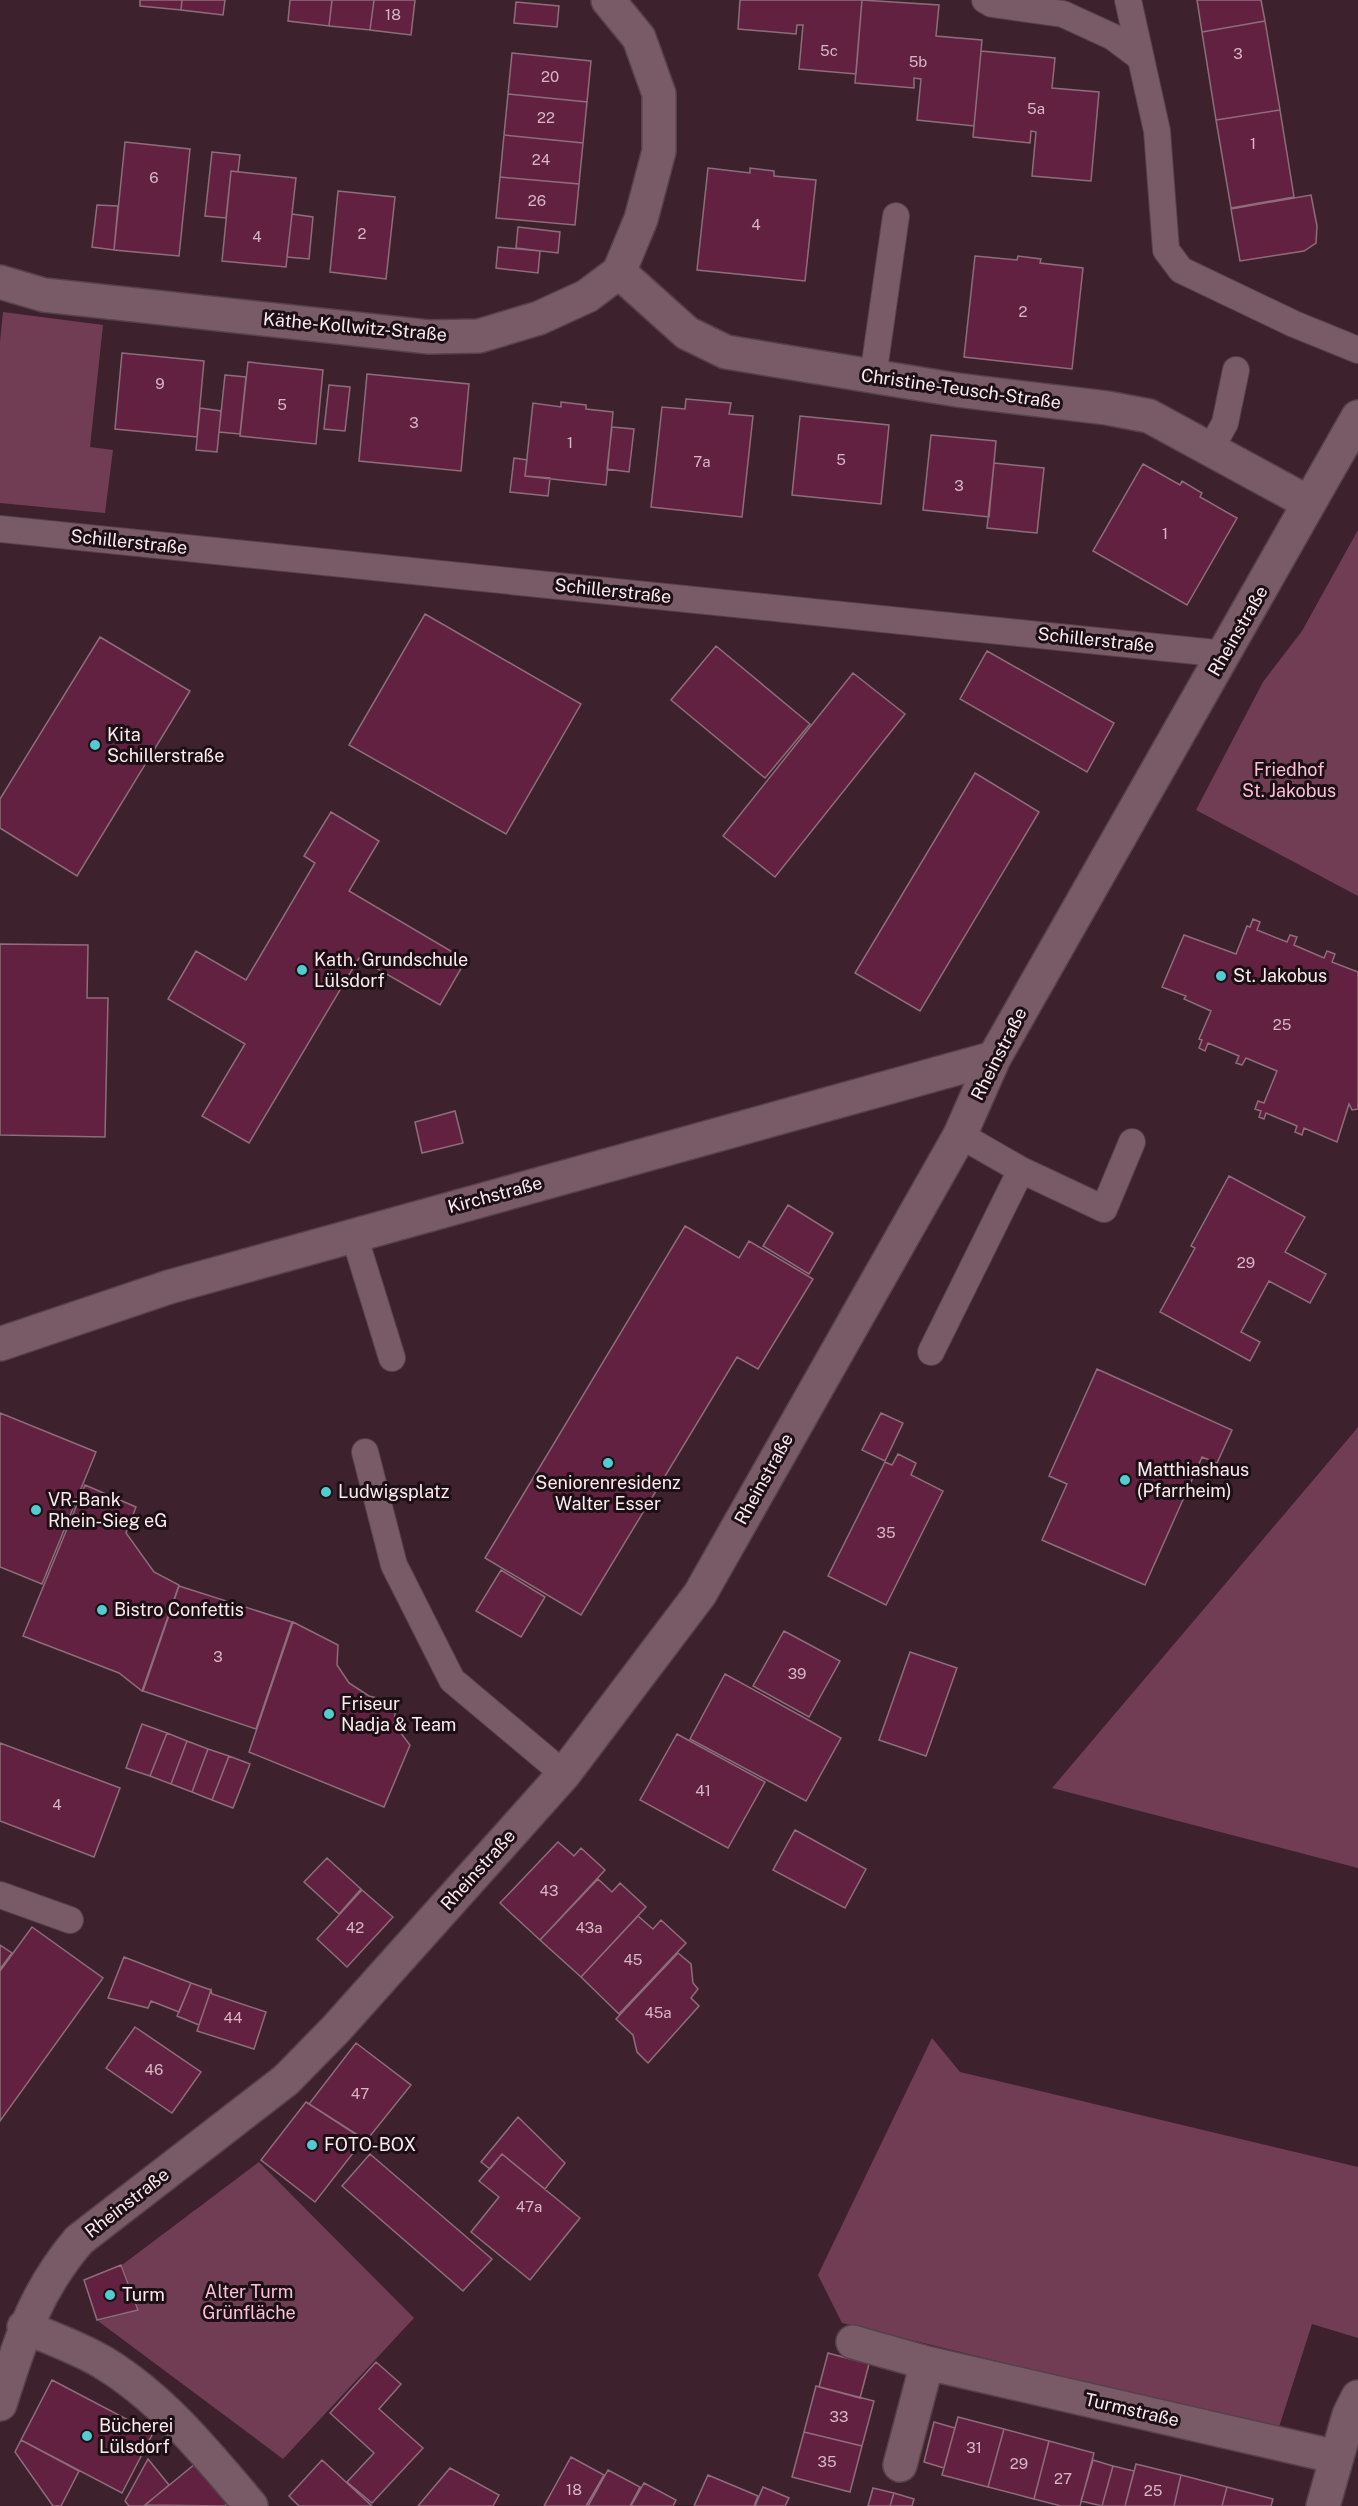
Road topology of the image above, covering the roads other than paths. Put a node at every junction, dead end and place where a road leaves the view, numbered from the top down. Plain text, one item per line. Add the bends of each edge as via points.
1 (608, 0) edge
2 (985, 0) edge
3 (1128, 0) edge
4 (1141, 57) junction
5 (896, 216) dead end
6 (619, 272) junction
7 (0, 282) edge
8 (1358, 350) edge
9 (1236, 370) dead end
10 (873, 377) junction
11 (1358, 417) edge
12 (1210, 450) junction
13 (1309, 503) junction
14 (0, 529) edge
15 (1225, 654) junction
16 (994, 1058) junction
17 (960, 1134) junction
18 (1132, 1142) dead end
19 (1021, 1170) junction
20 (354, 1235) junction
21 (0, 1344) edge
22 (931, 1353) dead end
23 (392, 1358) dead end
24 (365, 1452) dead end
25 (564, 1774) junction
26 (0, 1895) edge
27 (70, 1920) dead end
28 (24, 2326) junction
29 (853, 2342) dead end
30 (927, 2363) junction
31 (1358, 2397) edge
32 (0, 2404) edge
33 (1337, 2457) junction
34 (900, 2465) dead end
35 (251, 2506) edge
36 (1323, 2506) edge

1 - 6 street via 639,38 659,94 659,151 641,219
2 - 4 lane via 1063,14 1113,37
3 - 4 lane
4 - 8 lane via 1157,131 1166,250 1181,270
5 - 10 lane
6 - 7 street, Käthe-Kollwitz-Straße via 587,296 539,318 479,336 429,337 56,296
6 - 10 street, Christine-Teusch-Straße via 687,333 726,352
9 - 12 lane via 1225,423
10 - 12 street, Christine-Teusch-Straße via 1149,416
11 - 13 street, Rheinstraße
12 - 13 street, Christine-Teusch-Straße
13 - 15 street, Rheinstraße
14 - 15 lane, Schillerstraße
15 - 16 street, Rheinstraße
16 - 17 street, Rheinstraße
16 - 20 street, Kirchstraße
17 - 19 lane
17 - 25 street, Rheinstraße via 700,1594
18 - 19 lane via 1104,1209
19 - 22 lane
20 - 21 street, Kirchstraße via 169,1287
20 - 23 lane
24 - 25 lane via 394,1565 452,1680
25 - 28 street, Rheinstraße via 294,2072 80,2240 60,2263
26 - 27 lane
28 - 32 street, Rheinstraße
28 - 35 street via 102,2362 134,2383 187,2431
29 - 30 street, Turmstraße
30 - 33 street, Turmstraße
30 - 34 street
31 - 33 street
33 - 36 street

